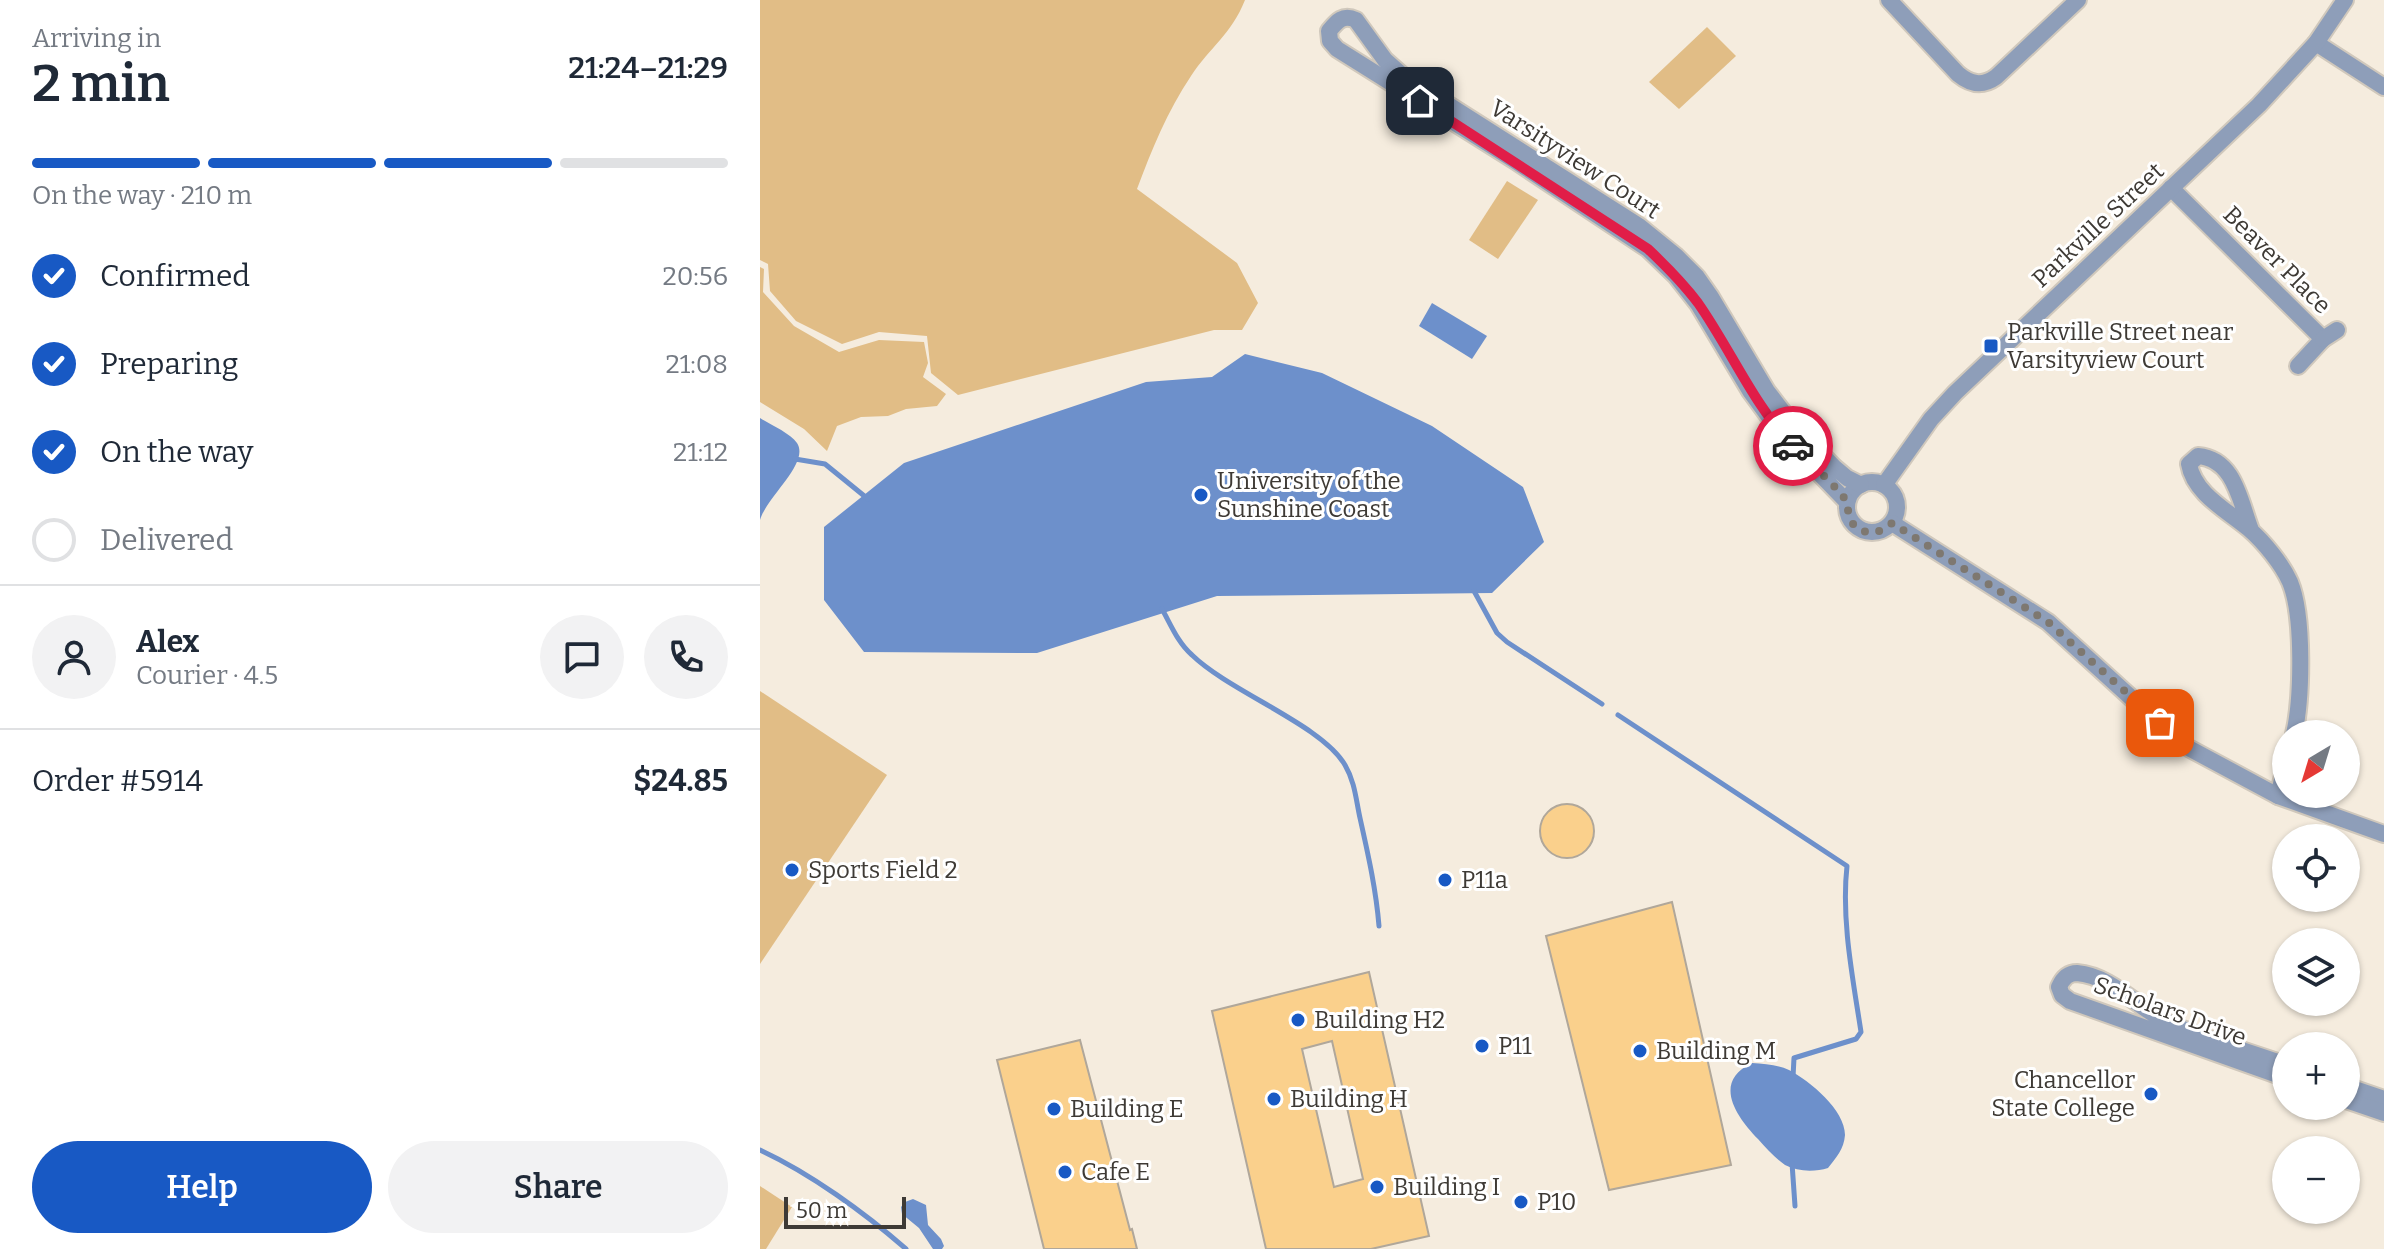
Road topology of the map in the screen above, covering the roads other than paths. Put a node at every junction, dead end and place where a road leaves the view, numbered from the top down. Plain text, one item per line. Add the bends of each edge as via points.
1 (1889, 0) edge
2 (2078, 0) edge
3 (2345, 0) edge
4 (2316, 43) junction
5 (1399, 81) dead end
6 (2384, 87) edge
7 (2171, 188) junction
8 (1705, 300) junction
9 (2337, 330) dead end
10 (2323, 339) junction
11 (2298, 366) dead end
12 (1861, 485) junction
13 (1884, 485) junction
14 (1847, 502) junction
15 (1892, 523) junction
16 (2251, 530) junction
17 (2296, 720) edge
18 (2272, 793) edge
19 (2311, 808) edge
20 (2384, 834) edge
21 (2272, 1060) edge
22 (2272, 1073) edge
23 (2360, 1091) edge
24 (2384, 1099) edge
25 (2360, 1105) edge
26 (2384, 1113) edge

1 - 2 street via 1958,74 1976,84 1996,77
3 - 4 street, Parkville Street
4 - 6 street
4 - 7 street, Parkville Street
5 - 8 street, Varsityview Court via 1639,226 1697,277
7 - 10 street, Beaver Place
7 - 13 street, Parkville Street via 1955,393
8 - 12 street, Varsityview Court via 1793,425 1834,467
8 - 14 street, Varsityview Court via 1750,391 1783,436
9 - 10 street
10 - 11 street, Beaver Place
12 - 13 street
12 - 14 street
13 - 15 street via 1897,503
14 - 15 street via 1849,518 1861,530 1878,532
15 - 18 street via 2048,622 2183,745
16 - 16 street via 2191,476 2189,464 2198,456 2208,456 2230,474
16 - 17 street via 2281,567 2294,597 2299,641
19 - 20 street
21 - 22 street, Scholars Drive via 2174,1026 2090,977 2074,973 2059,987 2070,1001
23 - 24 street
25 - 26 street

